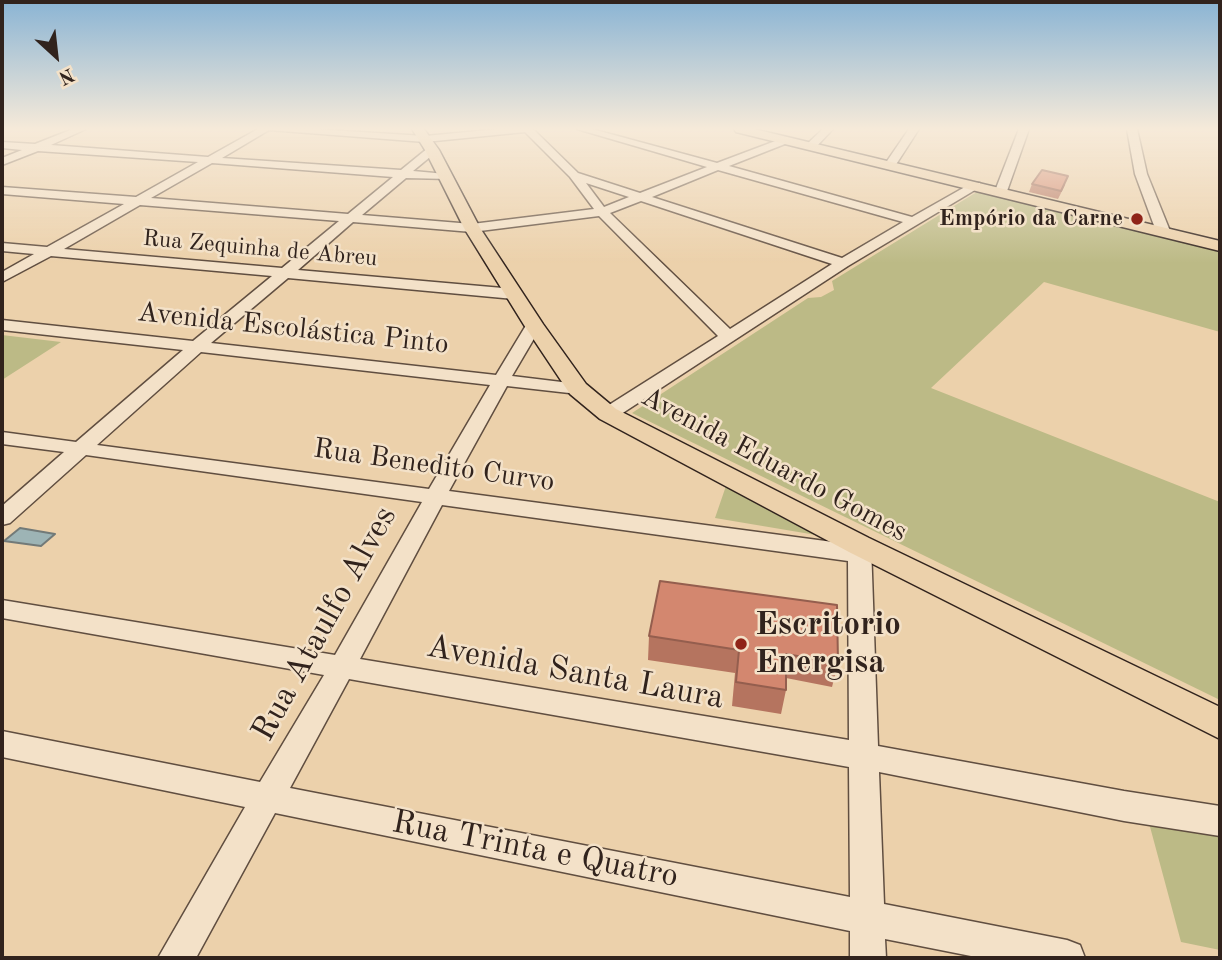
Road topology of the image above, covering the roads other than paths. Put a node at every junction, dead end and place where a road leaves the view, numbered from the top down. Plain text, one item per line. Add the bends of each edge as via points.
1 (186, 174) edge
2 (402, 174) edge
3 (405, 174) junction
4 (444, 174) edge
5 (702, 174) edge
6 (743, 174) edge
7 (931, 174) edge
8 (1007, 174) edge
9 (1141, 174) edge
10 (574, 175) joint
11 (446, 177) junction
12 (976, 185) junction
13 (2, 190) edge
14 (1001, 191) junction
15 (644, 197) junction
16 (136, 201) junction
17 (602, 212) junction
18 (352, 217) junction
19 (913, 221) junction
20 (472, 228) junction
21 (1163, 231) junction
22 (1220, 246) edge
23 (2, 247) edge
24 (47, 252) junction
25 (843, 263) junction
26 (281, 275) junction
27 (2, 278) edge
28 (514, 294) junction
29 (2, 325) edge
30 (534, 325) junction
31 (729, 337) junction
32 (199, 345) junction
33 (501, 379) junction
34 (578, 389) junction
35 (608, 414) junction
36 (2, 438) edge
37 (82, 449) junction
38 (435, 496) junction
39 (2, 518) edge
40 (859, 549) junction
41 (2, 609) edge
42 (341, 669) junction
43 (1220, 724) edge
44 (2, 744) edge
45 (863, 757) junction
46 (269, 797) junction
47 (1220, 821) edge
48 (868, 916) junction
49 (177, 958) edge
50 (869, 958) edge
51 (1067, 958) edge

1 - 16 street
2 - 3 street
3 - 11 street
3 - 18 street
4 - 11 main road, Avenida Eduardo Gomes
5 - 15 street
6 - 19 street
7 - 12 main road
8 - 14 street
9 - 21 street
10 - 15 street
10 - 17 street
11 - 20 main road, Avenida Eduardo Gomes
12 - 14 main road
12 - 19 street
13 - 16 street
14 - 21 main road
15 - 17 street
15 - 25 street
16 - 18 street
16 - 24 street
17 - 20 street
17 - 31 street
18 - 20 street
18 - 26 street
19 - 25 street
20 - 28 main road, Avenida Eduardo Gomes
21 - 22 main road
23 - 24 street, Rua Zequinha de Abreu
24 - 26 street, Rua Zequinha de Abreu
24 - 27 street
25 - 31 street
26 - 28 street, Rua Zequinha de Abreu
26 - 32 street
28 - 30 main road, Avenida Eduardo Gomes
29 - 32 street, Avenida Escolástica Pinto
30 - 33 street, Rua Ataulfo Alves
30 - 34 main road, Avenida Eduardo Gomes
31 - 35 street
32 - 33 street, Avenida Escolástica Pinto
32 - 37 street
33 - 34 street, Avenida Escolástica Pinto
33 - 38 street, Rua Ataulfo Alves
34 - 35 main road, Avenida Eduardo Gomes
35 - 40 main road, Avenida Eduardo Gomes
36 - 37 street, Rua Benedito Curvo
37 - 38 street, Rua Benedito Curvo
37 - 39 street
38 - 40 street, Rua Benedito Curvo
38 - 42 street, Rua Ataulfo Alves
40 - 43 main road, Avenida Eduardo Gomes
40 - 45 street
41 - 42 street, Avenida Santa Laura
42 - 45 street, Avenida Santa Laura
42 - 46 street, Rua Ataulfo Alves
44 - 46 street, Rua Trinta e Quatro
45 - 47 street, Avenida Santa Laura
45 - 48 street
46 - 48 street, Rua Trinta e Quatro
46 - 49 street, Rua Ataulfo Alves
48 - 50 street
48 - 51 street, Rua Trinta e Quatro

